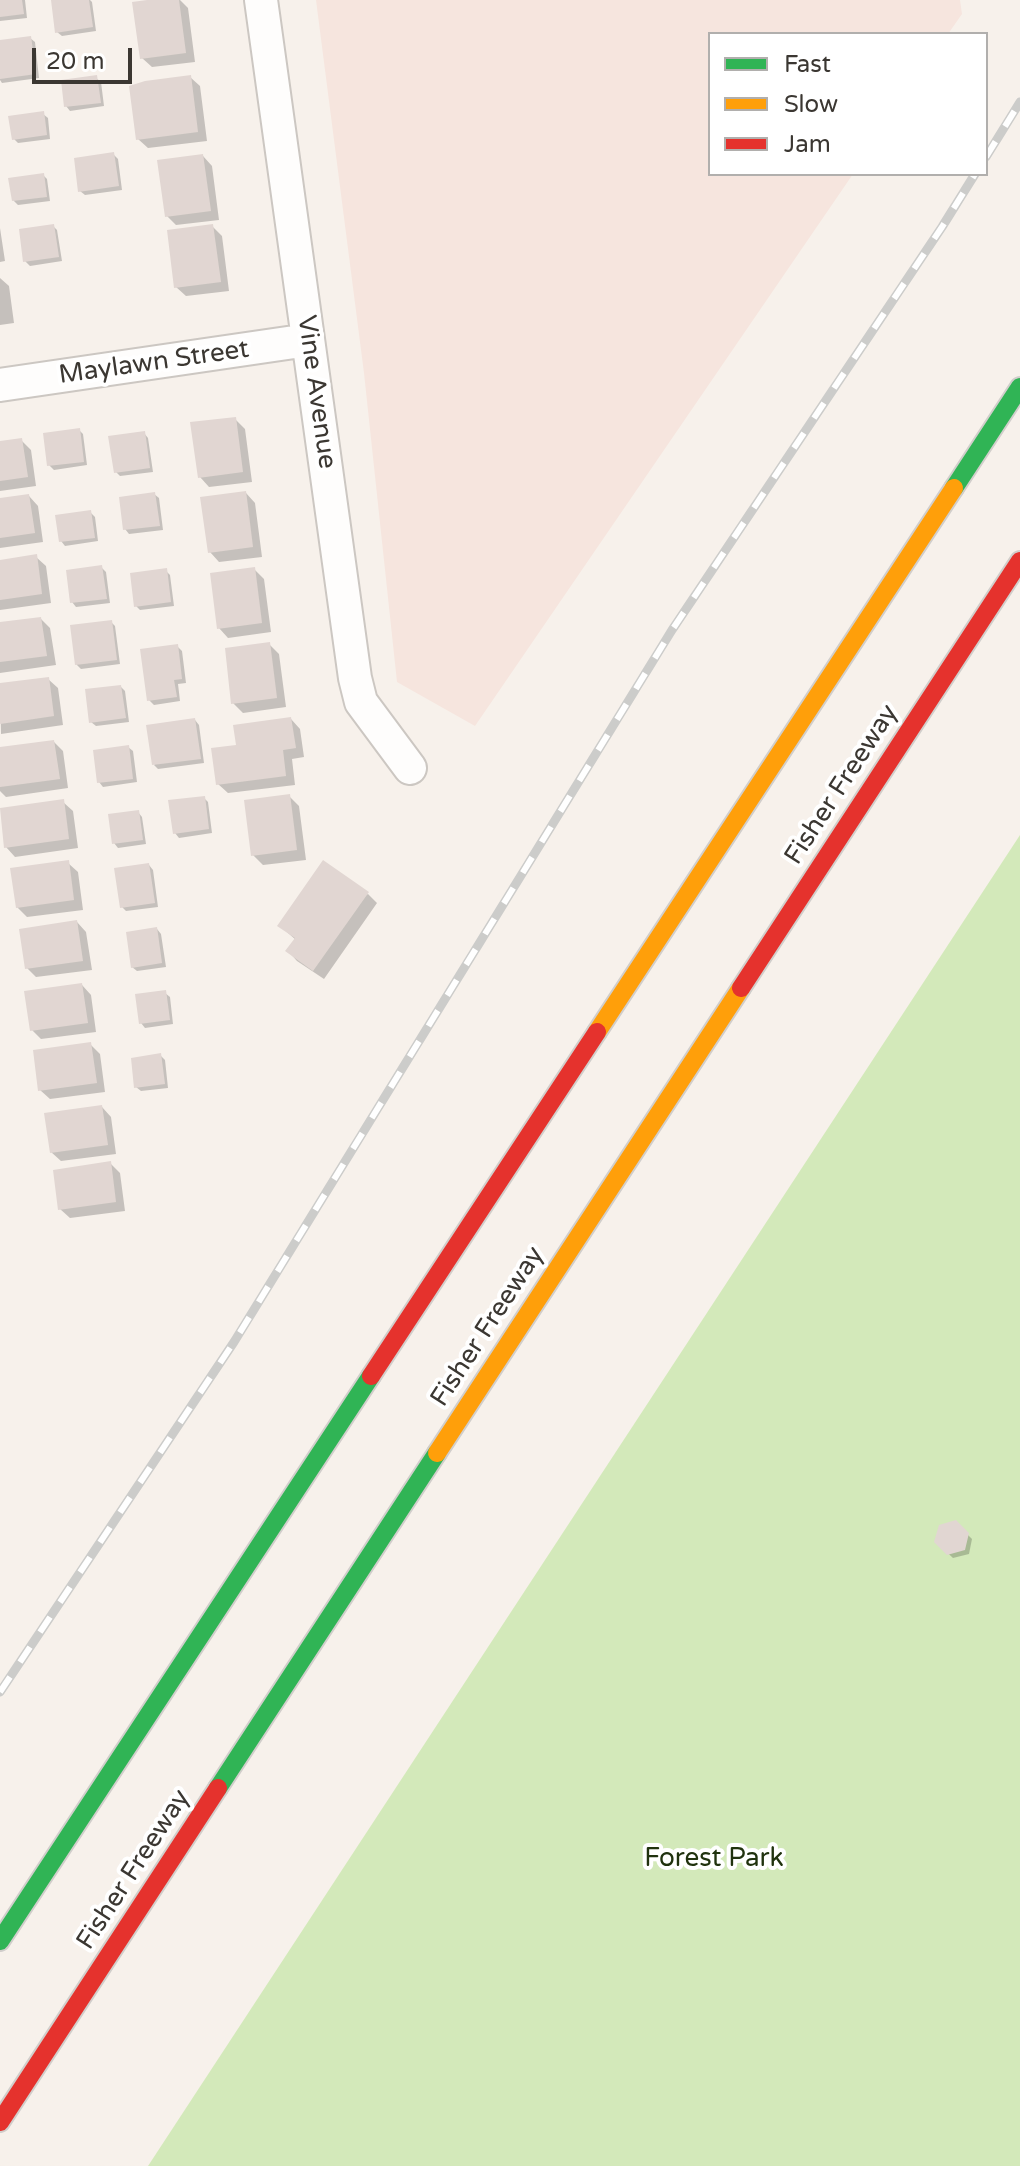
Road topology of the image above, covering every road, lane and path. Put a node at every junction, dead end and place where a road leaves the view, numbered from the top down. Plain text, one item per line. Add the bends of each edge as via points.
1 (261, 0) edge
2 (308, 340) junction
3 (0, 385) edge
4 (1020, 387) edge
5 (1020, 561) edge
6 (410, 768) dead end
7 (0, 1941) edge
8 (0, 2122) edge

1 - 2 street, Vine Avenue
2 - 3 street, Maylawn Street
2 - 6 street, Vine Avenue via 355,678 361,702
4 - 7 highway
5 - 8 highway, Fisher Freeway

